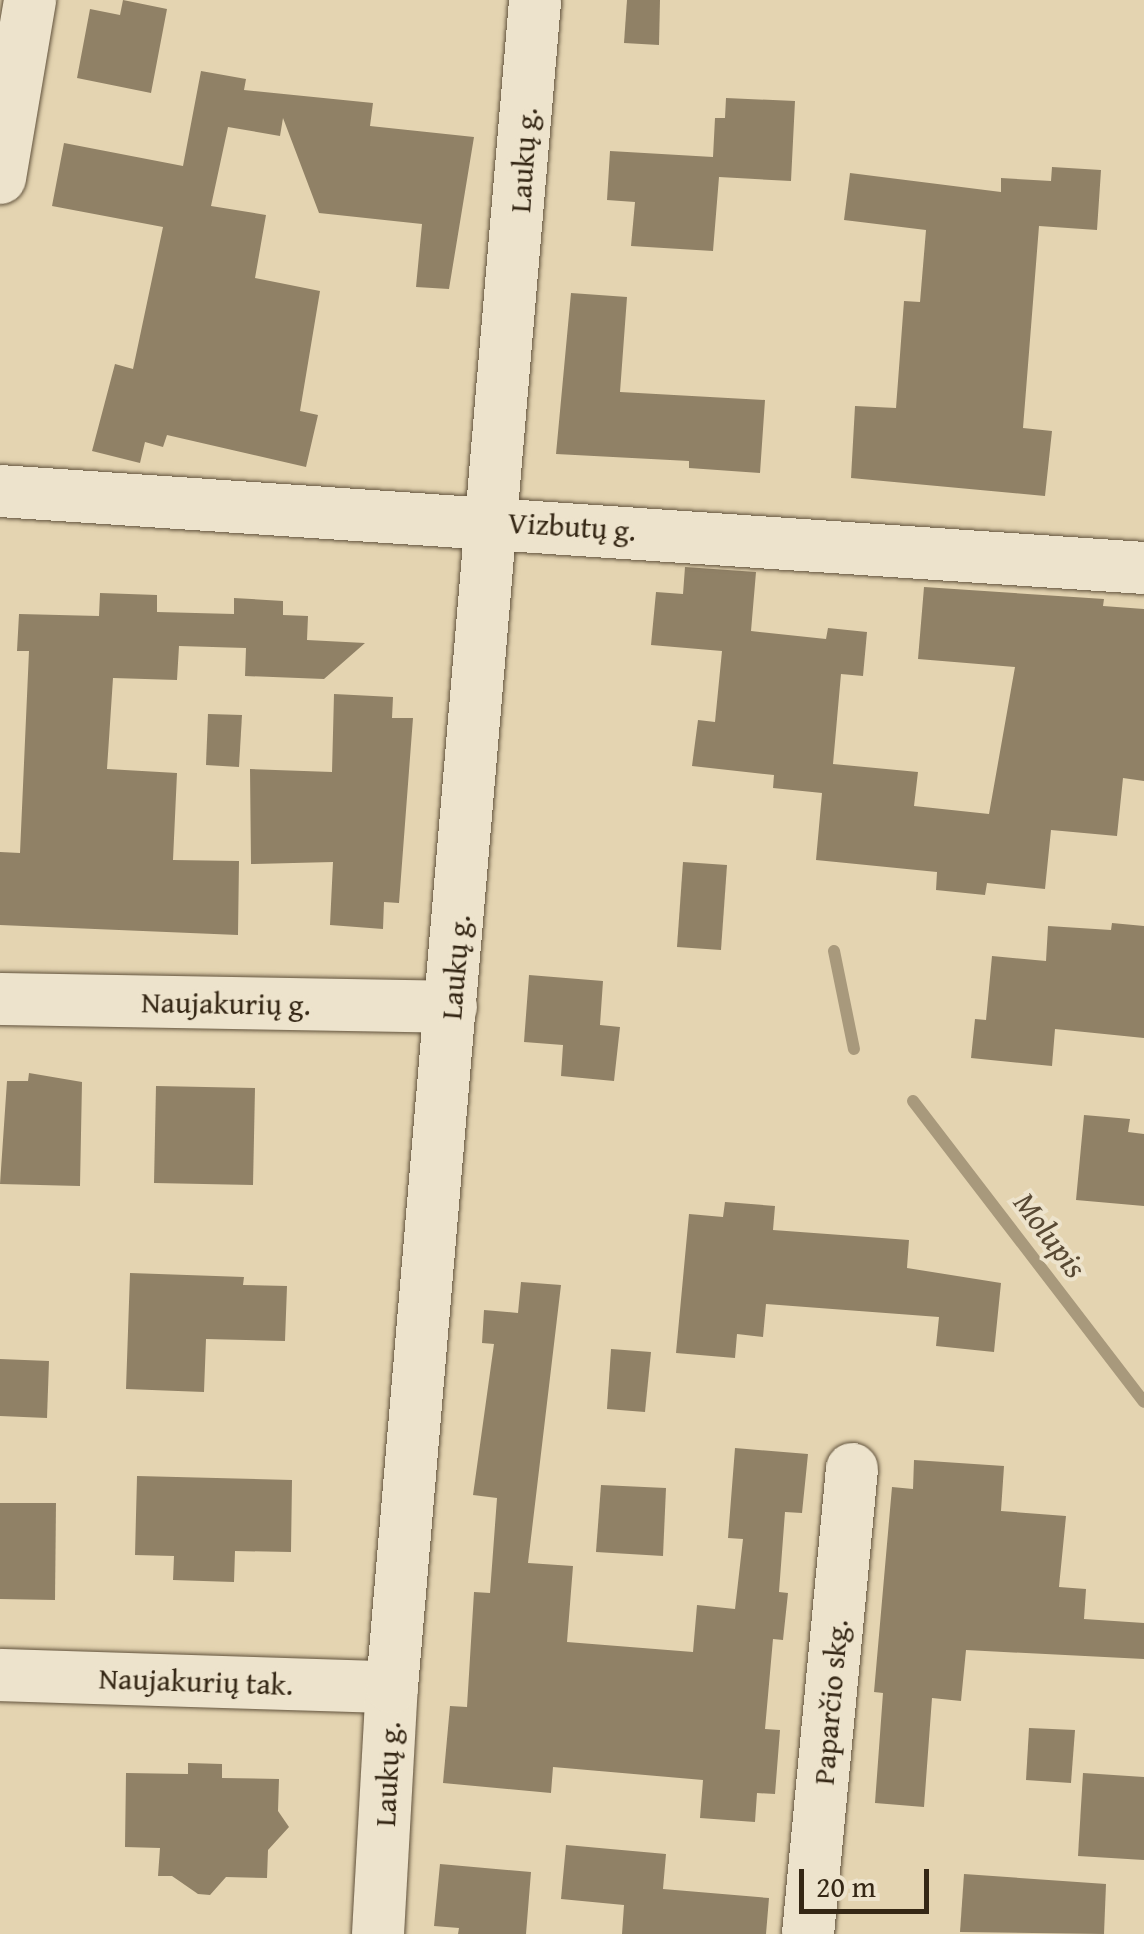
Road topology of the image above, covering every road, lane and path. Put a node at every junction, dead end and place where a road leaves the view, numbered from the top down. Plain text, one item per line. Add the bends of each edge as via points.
1 (30, 0) edge
2 (535, 0) edge
3 (0, 178) edge
4 (0, 491) edge
5 (496, 520) junction
6 (1144, 568) edge
7 (0, 999) edge
8 (451, 1007) junction
9 (852, 1469) dead end
10 (0, 1675) edge
11 (392, 1687) junction
12 (378, 1934) edge
13 (808, 1934) edge

1 - 3 street
2 - 5 street, Laukų g.
4 - 5 street, Vizbutų g.
5 - 6 street, Vizbutų g.
5 - 8 street, Laukų g.
7 - 8 street, Naujakurių g.
8 - 11 street, Laukų g.
9 - 13 street, Paparčio skg.
10 - 11 street, Naujakurių tak.
11 - 12 street, Laukų g.

